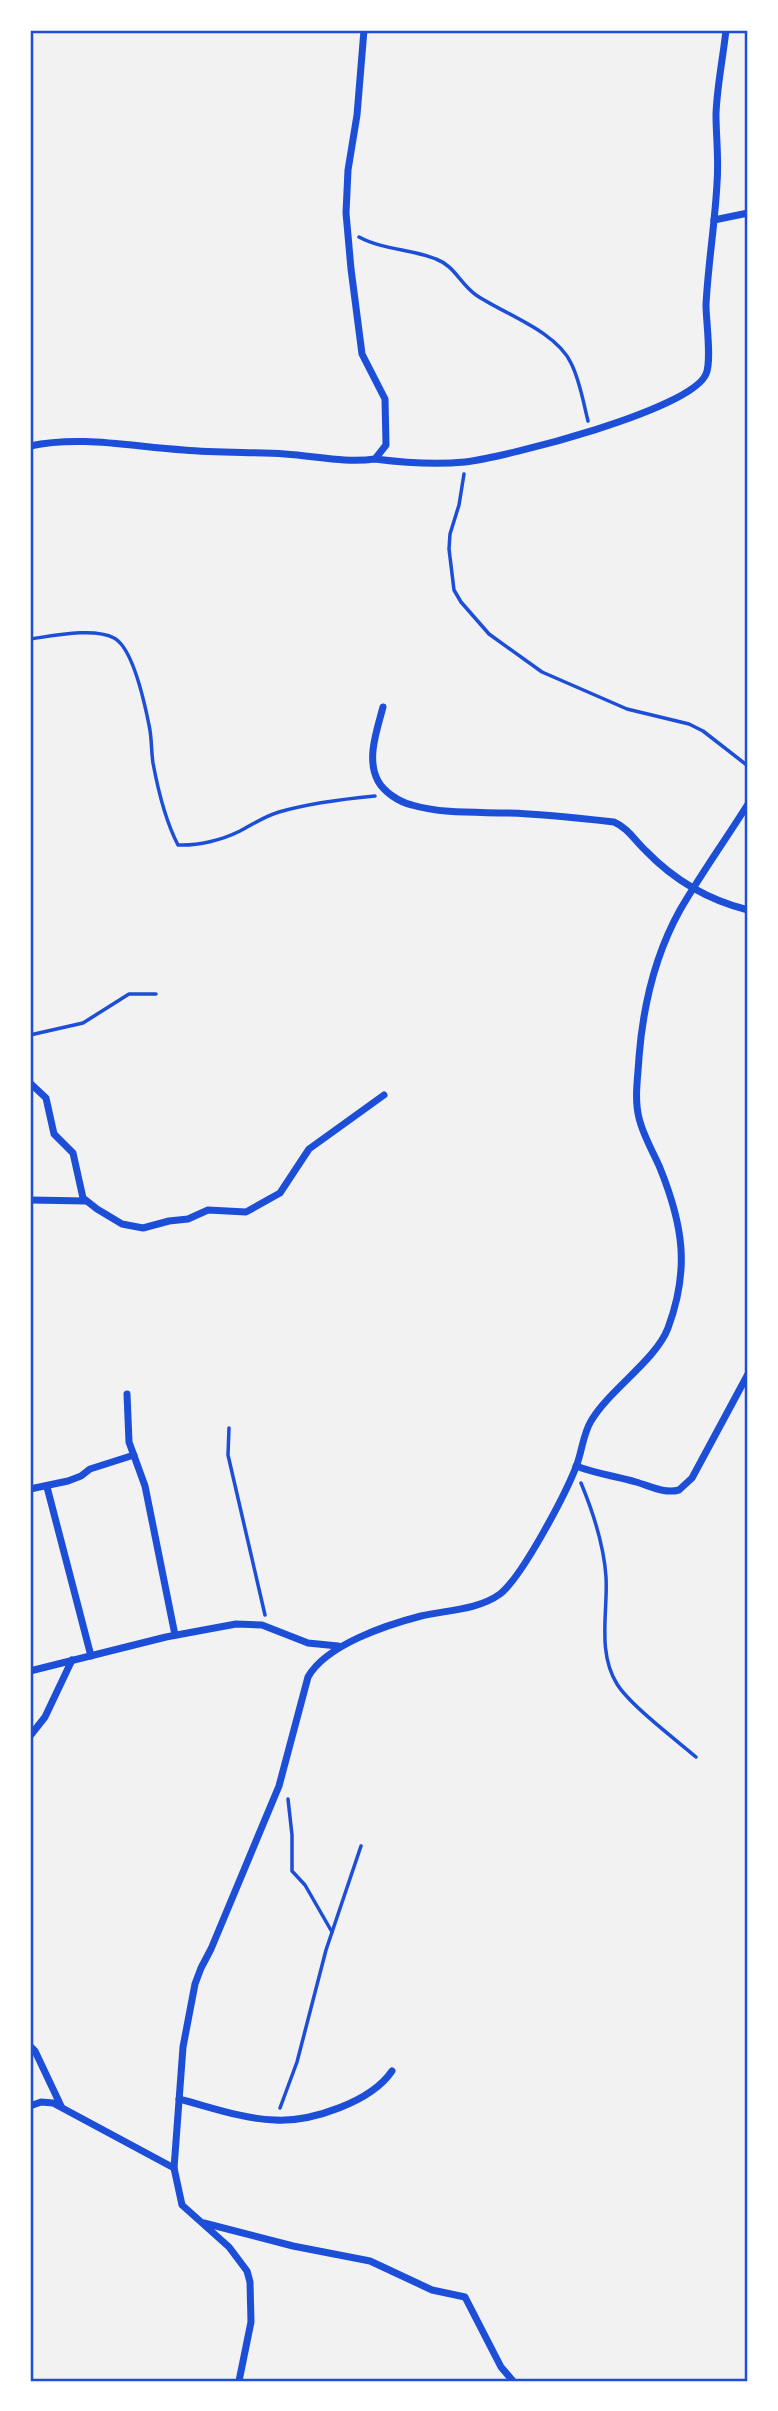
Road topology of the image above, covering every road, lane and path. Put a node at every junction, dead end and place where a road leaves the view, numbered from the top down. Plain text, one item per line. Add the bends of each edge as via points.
1 (726, 30) edge
2 (361, 31) edge
3 (748, 213) edge
4 (714, 220) junction
5 (348, 231) junction
6 (589, 432) junction
7 (30, 446) edge
8 (376, 459) junction
9 (466, 462) junction
10 (30, 639) edge
11 (383, 707) dead end
12 (748, 766) edge
13 (391, 795) junction
14 (748, 804) edge
15 (694, 890) junction
16 (748, 910) edge
17 (156, 994) dead end
18 (30, 1035) edge
19 (30, 1083) edge
20 (384, 1095) dead end
21 (30, 1200) edge
22 (87, 1201) junction
23 (748, 1374) edge
24 (127, 1394) dead end
25 (229, 1428) dead end
26 (134, 1455) junction
27 (576, 1467) junction
28 (47, 1487) junction
29 (30, 1489) edge
30 (268, 1627) junction
31 (175, 1635) junction
32 (340, 1646) junction
33 (91, 1656) junction
34 (72, 1660) junction
35 (30, 1671) edge
36 (30, 1736) edge
37 (696, 1757) dead end
38 (288, 1798) dead end
39 (361, 1846) dead end
40 (332, 1932) junction
41 (30, 2046) edge
42 (392, 2071) dead end
43 (179, 2099) junction
44 (30, 2106) edge
45 (61, 2107) junction
46 (275, 2120) junction
47 (174, 2168) junction
48 (200, 2222) junction
49 (239, 2381) edge
50 (513, 2381) edge

1 - 4 street via 716,112
2 - 5 street via 357,115 348,170
3 - 4 street
4 - 6 street via 706,307 707,374 680,397
5 - 6 path via 374,244 446,263 472,292 559,346 583,396
5 - 8 street via 362,354 385,399 386,444
6 - 9 street
7 - 8 street via 81,441
8 - 9 street via 415,464
9 - 12 path via 450,534 454,590 489,634 542,672 639,714 703,731
10 - 13 path via 79,633 113,637 123,644 137,678 166,815 178,845 239,832 278,812
11 - 13 street via 373,747 374,769
13 - 15 street via 410,805 458,812 614,822 626,828 672,876
14 - 15 street
15 - 16 street
15 - 27 street via 680,910 653,973 643,1018 637,1090 639,1118 679,1224 681,1279 666,1332 591,1421
17 - 18 path via 129,994 83,1023
19 - 22 street via 46,1098 54,1134 72,1153
20 - 22 street via 309,1149 280,1193 246,1212 208,1210 188,1220 138,1228 115,1220
21 - 22 street
23 - 27 street via 696,1472 679,1490 662,1490
24 - 26 street
25 - 30 path via 228,1455
26 - 28 street
26 - 31 street
27 - 32 street via 519,1573 498,1595 464,1608 418,1617
27 - 37 path via 603,1551 610,1671 630,1699
28 - 29 street
28 - 33 street
30 - 31 street via 236,1624
30 - 32 street via 307,1643
31 - 33 street
32 - 43 street via 308,1677 279,1786 201,1968 183,2047
33 - 34 street
34 - 35 street
34 - 36 street via 45,1717
38 - 40 path via 292,1871
39 - 40 path
40 - 46 path via 298,2062
41 - 45 street
42 - 46 street via 367,2095 340,2107
43 - 46 street
43 - 47 street
44 - 45 street via 48,2102
45 - 47 street
47 - 48 street via 181,2203
48 - 49 street via 240,2260 250,2282 251,2322
48 - 50 street via 370,2262 432,2290 465,2297

